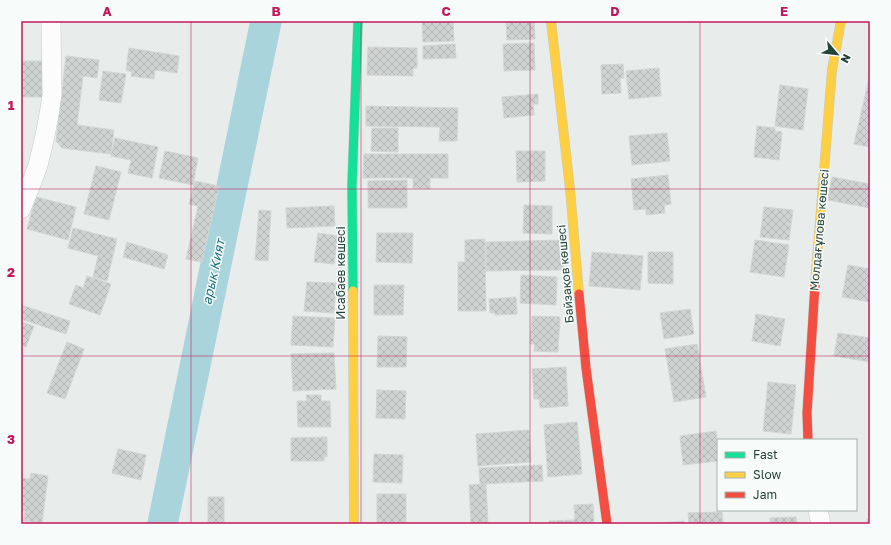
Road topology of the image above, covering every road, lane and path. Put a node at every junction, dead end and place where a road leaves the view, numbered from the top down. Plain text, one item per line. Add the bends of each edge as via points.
1 (51, 21) edge
2 (358, 21) edge
3 (551, 21) edge
4 (840, 21) edge
5 (21, 209) edge
6 (808, 439) edge
7 (818, 511) edge
8 (354, 524) edge
9 (607, 524) edge
10 (821, 524) edge

1 - 5 street via 52,95 45,137
2 - 8 street, Исабаев көшесі via 352,185
3 - 9 street, Байзақов көшесі via 570,189 586,368
4 - 6 street, Молдағұлова көшесі via 832,70 812,319
7 - 10 street

